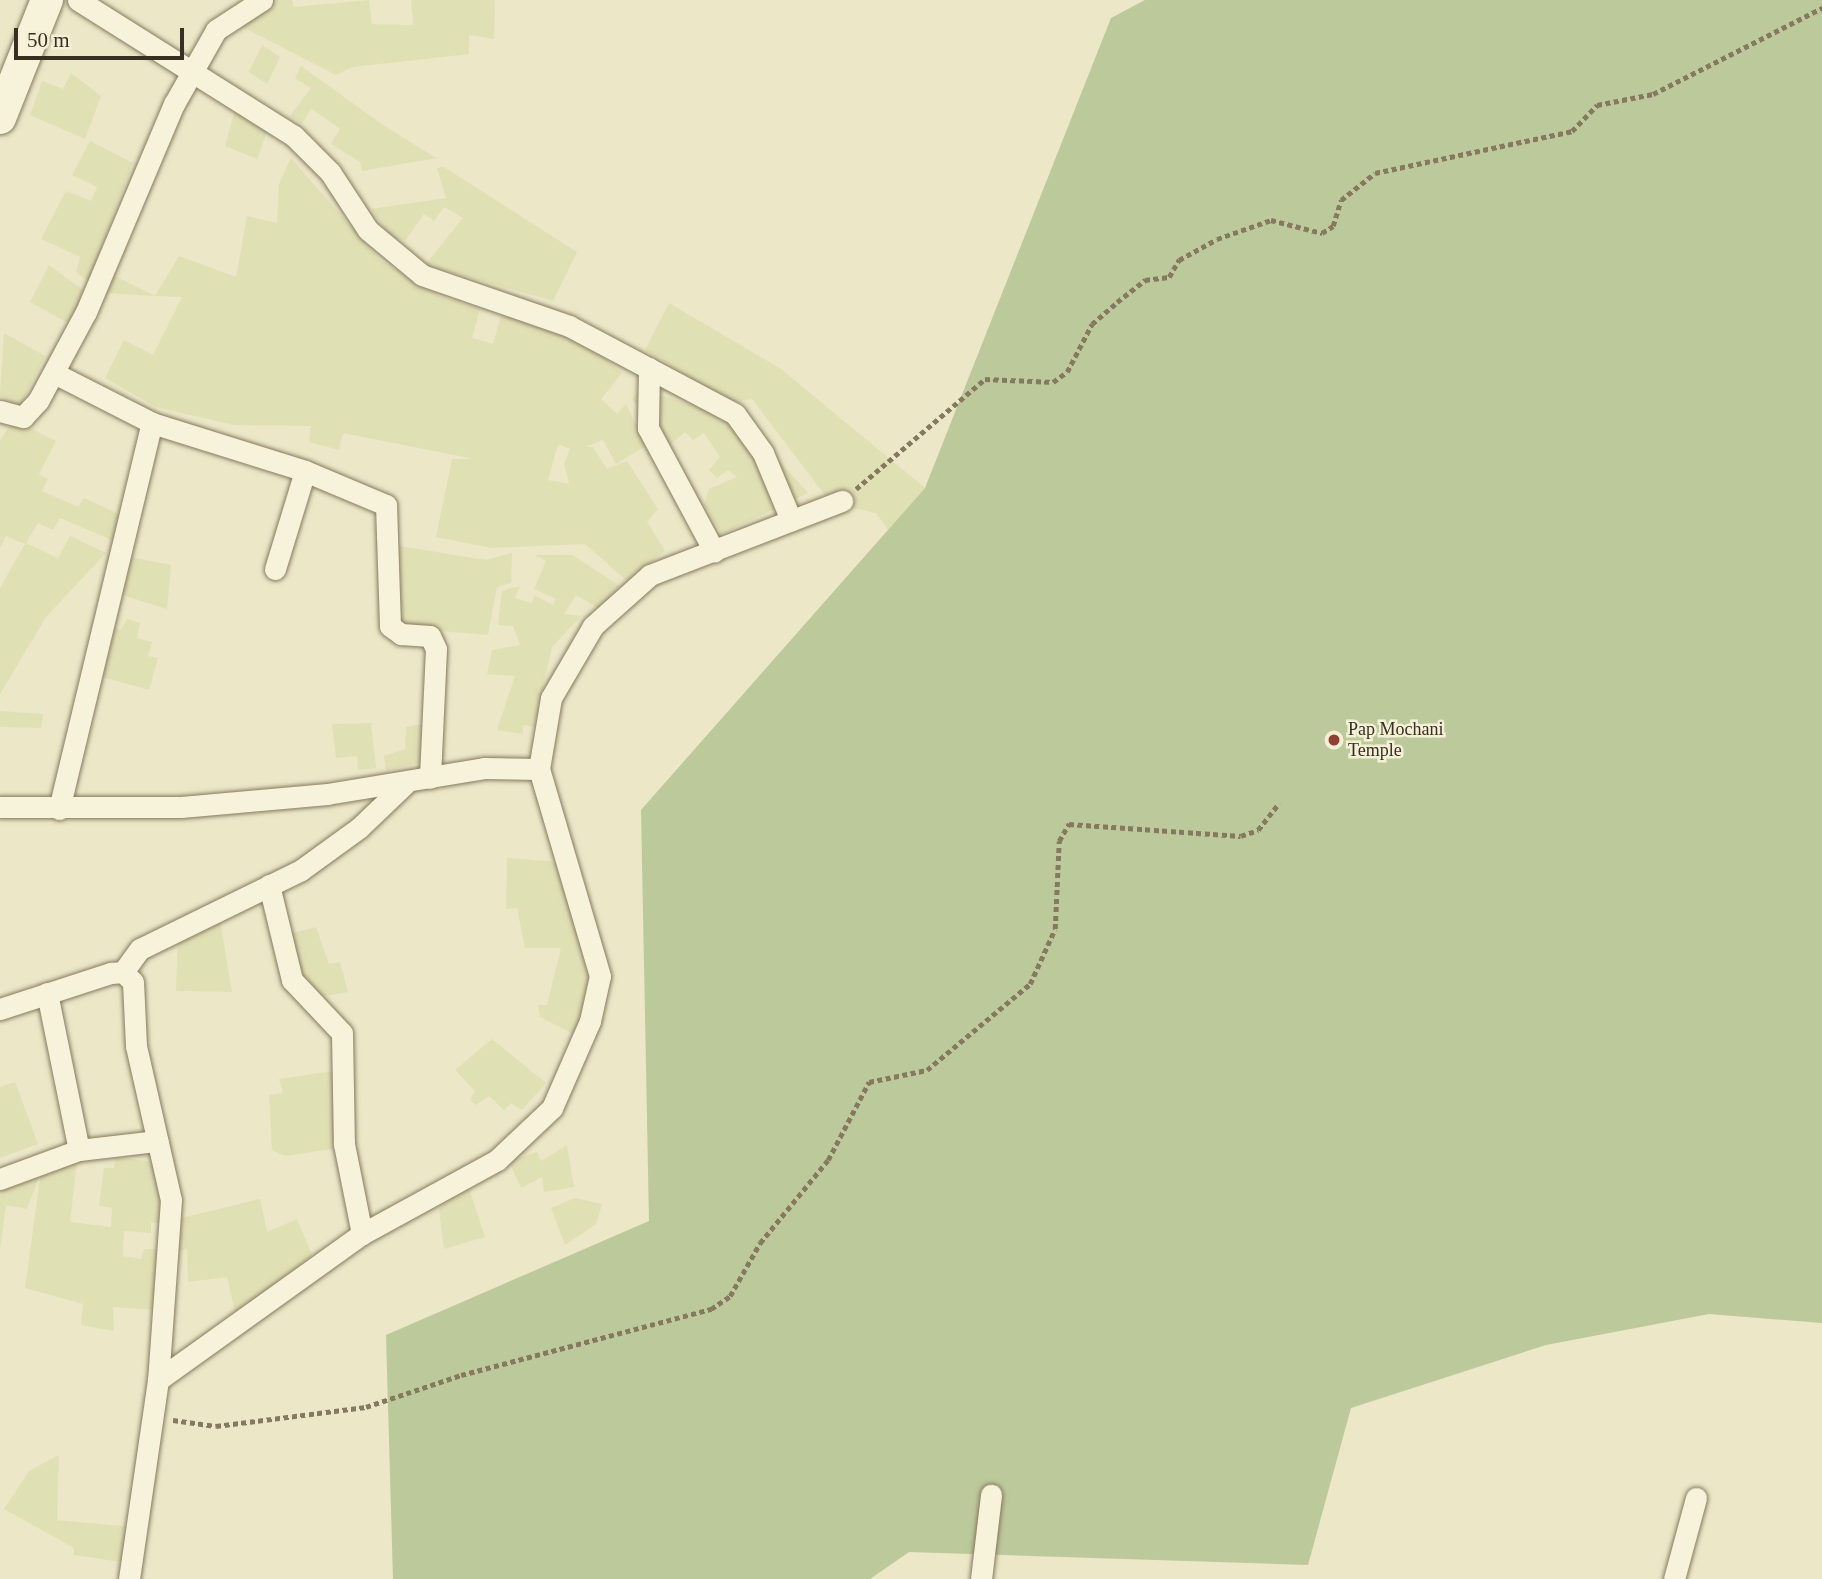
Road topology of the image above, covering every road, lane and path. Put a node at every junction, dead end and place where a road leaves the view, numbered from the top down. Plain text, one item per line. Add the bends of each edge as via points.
1 (47, 0) edge
2 (78, 0) edge
3 (262, 0) edge
4 (1822, 8) edge
5 (192, 73) junction
6 (0, 118) edge
7 (649, 368) junction
8 (54, 373) junction
9 (0, 411) edge
10 (152, 423) junction
11 (305, 471) junction
12 (842, 501) joint
13 (791, 520) junction
14 (714, 551) junction
15 (275, 569) dead end
16 (539, 769) junction
17 (430, 778) junction
18 (407, 782) junction
19 (1279, 803) dead end
20 (0, 807) edge
21 (59, 809) junction
22 (269, 885) junction
23 (123, 972) junction
24 (47, 993) junction
25 (0, 1009) edge
26 (157, 1141) junction
27 (79, 1150) junction
28 (0, 1179) edge
29 (362, 1234) junction
30 (158, 1380) junction
31 (153, 1417) junction
32 (991, 1494) dead end
33 (1696, 1498) dead end
34 (130, 1579) edge
35 (981, 1579) edge
36 (1674, 1579) edge

1 - 6 main road
2 - 5 street
3 - 5 street via 227,18
4 - 12 path via 1653,94 1597,105 1572,131 1375,173 1341,200 1334,226 1322,233 1271,220 1217,239 1179,260 1169,277 1145,280 1117,302 1092,324 1067,372 1053,382 985,379
5 - 7 street via 294,135 391,255 458,291 569,326
5 - 8 street via 150,152 86,312
7 - 13 street via 735,414 763,453
7 - 14 street via 648,428
8 - 9 street via 23,417
8 - 10 street
10 - 11 street
10 - 21 street
11 - 15 street
11 - 17 street via 377,497 389,512 390,626 401,634 429,636 436,649
12 - 13 street
13 - 14 street
14 - 16 street via 650,575 593,626 551,698
16 - 17 street via 484,768
16 - 29 street via 594,939 600,976 590,1021 552,1108 526,1135 497,1160
17 - 18 street
18 - 21 street via 181,807
18 - 22 street via 359,828
19 - 31 path via 1258,830 1241,836 1069,824 1059,841 1055,929 1030,984 927,1070 869,1082 828,1160 760,1243 730,1296 711,1309 461,1375 366,1407 216,1426
20 - 21 street
22 - 23 street via 140,949
22 - 29 street via 292,980 342,1033 344,1144
23 - 24 street
23 - 26 street via 133,982 136,1046
24 - 25 street
24 - 27 street
26 - 27 street
26 - 30 street via 170,1200
27 - 28 street
29 - 30 street
30 - 31 street
31 - 34 street
32 - 35 street
33 - 36 street

